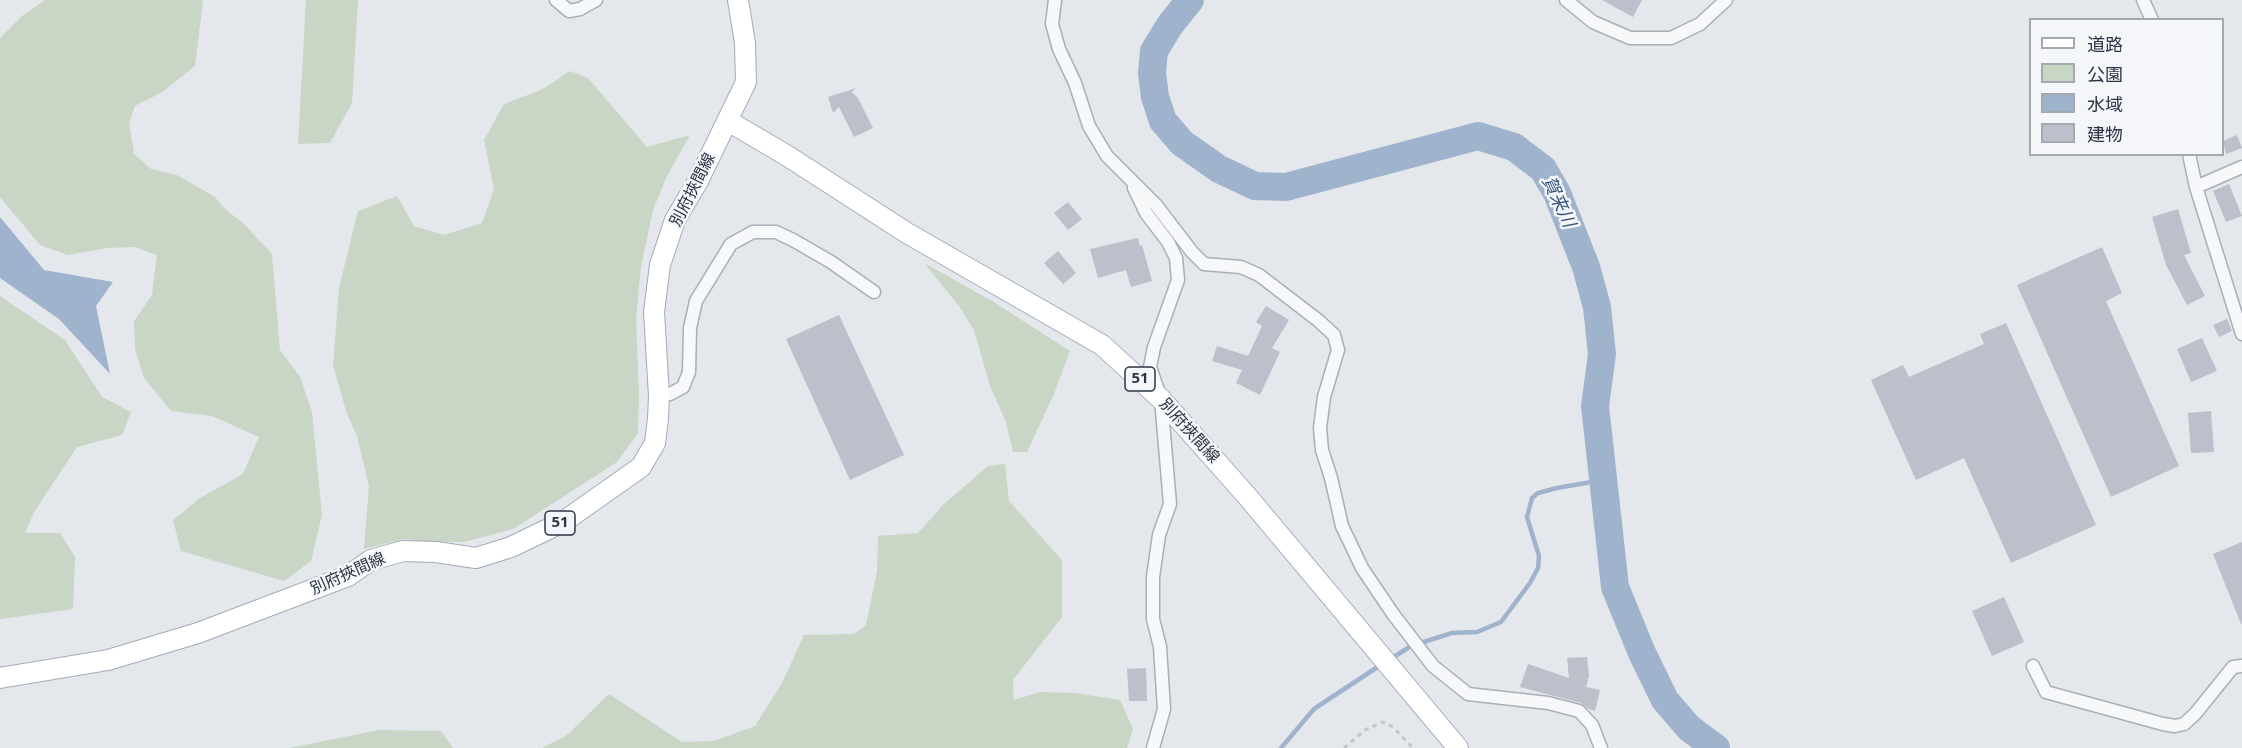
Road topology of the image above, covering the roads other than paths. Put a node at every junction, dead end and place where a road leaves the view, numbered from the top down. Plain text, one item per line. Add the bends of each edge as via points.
1 (555, 0) edge
2 (596, 0) edge
3 (738, 0) edge
4 (1055, 0) edge
5 (1566, 0) edge
6 (1726, 0) edge
7 (2143, 0) edge
8 (2151, 18) edge
9 (728, 121) junction
10 (2189, 156) edge
11 (2242, 167) edge
12 (1131, 182) junction
13 (2196, 187) junction
14 (874, 292) dead end
15 (2242, 334) edge
16 (659, 396) junction
17 (1161, 399) junction
18 (2033, 666) dead end
19 (2242, 666) edge
20 (0, 678) edge
21 (1153, 748) edge
22 (1458, 748) edge
23 (1600, 748) edge

1 - 2 street via 570,11
3 - 9 main road, 別府挾間線 / 51 via 746,82
4 - 12 street via 1052,24 1089,126 1107,156
5 - 6 street via 1593,22 1630,38 1671,38 1700,24
7 - 8 street
9 - 16 main road, 別府挾間線 / 51 via 675,220 660,265 654,312
9 - 17 main road, 別府挾間線 / 51 via 907,233 1102,345
10 - 13 street
11 - 13 street
12 - 17 street via 1176,258 1178,280 1150,367
12 - 23 street via 1156,205 1204,264 1241,267 1259,275 1334,335 1338,350 1324,397 1320,428 1342,526 1362,568 1433,666 1468,694 1548,703 1579,711 1592,725
13 - 15 street
14 - 16 street via 793,240 776,232 753,232 731,244 696,301 690,328 689,372 683,387
16 - 20 main road, 別府挾間線 / 51 via 655,443 641,467 563,522 511,547 476,558 403,551 371,560 348,576 198,633 108,660
17 - 21 street via 1170,504 1153,577 1153,619 1160,647 1164,709
17 - 22 main road, 別府挾間線 / 51
18 - 19 street via 2046,692 2175,726 2195,714 2233,667

